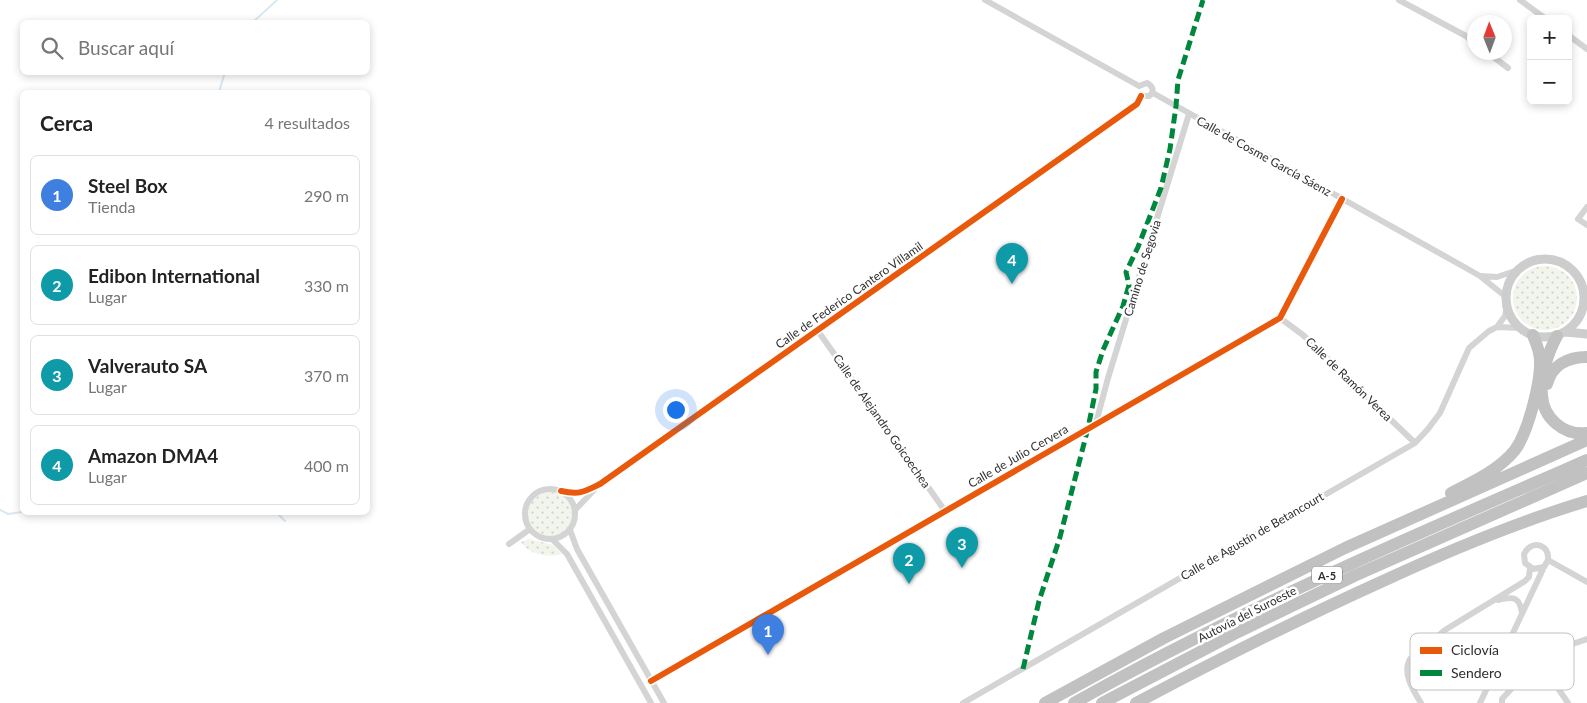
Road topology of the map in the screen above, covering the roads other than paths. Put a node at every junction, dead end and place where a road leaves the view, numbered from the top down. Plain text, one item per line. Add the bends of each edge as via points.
1 (985, 0) edge
2 (1399, 0) edge
3 (1520, 0) edge
4 (1541, 15) edge
5 (1467, 37) edge
6 (1572, 38) edge
7 (1587, 49) edge
8 (1498, 60) edge
9 (1508, 68) dead end
10 (1140, 86) junction
11 (1153, 93) junction
12 (1141, 96) junction
13 (1189, 114) junction
14 (1342, 199) junction
15 (1587, 207) edge
16 (1587, 225) edge
17 (1518, 270) junction
18 (1480, 276) junction
19 (1507, 301) junction
20 (1583, 310) junction
21 (1280, 318) junction
22 (1587, 320) edge
23 (1497, 327) junction
24 (1520, 328) junction
25 (818, 331) junction
26 (1561, 334) junction
27 (1587, 334) edge
28 (1533, 335) junction
29 (1587, 357) edge
30 (1548, 413) junction
31 (1096, 423) junction
32 (1587, 433) edge
33 (1587, 440) edge
34 (1415, 443) junction
35 (1587, 460) edge
36 (1587, 474) edge
37 (600, 484) junction
38 (561, 490) junction
39 (1587, 501) edge
40 (576, 509) junction
41 (945, 511) junction
42 (1400, 524) junction
43 (530, 529) junction
44 (570, 530) junction
45 (552, 539) junction
46 (509, 544) dead end
47 (1345, 548) junction
48 (1548, 560) junction
49 (1544, 567) junction
50 (1530, 568) junction
51 (1587, 582) edge
52 (1494, 600) junction
53 (1265, 603) junction
54 (1522, 616) junction
55 (1441, 633) edge
56 (1514, 633) edge
57 (1587, 639) edge
58 (1574, 644) edge
59 (1410, 658) edge
60 (1410, 679) edge
61 (651, 680) junction
62 (1415, 690) edge
63 (1486, 690) edge
64 (1510, 690) edge
65 (1560, 690) edge
66 (651, 703) edge
67 (664, 703) edge
68 (963, 703) edge
69 (1045, 703) edge
70 (1074, 703) edge
71 (1102, 703) edge
72 (1136, 703) edge
73 (1421, 703) edge
74 (1480, 703) edge
75 (1502, 703) edge
76 (1568, 703) edge

1 - 10 street
2 - 5 street
3 - 4 street
6 - 7 street
8 - 9 street
10 - 11 street via 1148,83
10 - 12 street via 1138,92
11 - 12 street via 1148,97
11 - 13 street, Calle de Cosme García Sáenz
12 - 25 street, Calle de Federico Cantero Villamil via 1137,104
13 - 14 street, Calle de Cosme García Sáenz
13 - 31 street, Camino de Segovia
14 - 18 street, Calle de Cosme García Sáenz
14 - 21 street
15 - 16 street via 1578,219
17 - 18 street via 1496,277
17 - 19 street via 1511,280
17 - 20 street via 1539,260 1563,263 1580,279 1584,290
18 - 19 street, Calle de Cosme García Sáenz
19 - 23 street, Calle de Agustín de Betancourt via 1505,316
19 - 24 street
20 - 22 street
20 - 26 street via 1573,326
21 - 31 street, Calle de Julio Cervera
21 - 34 street, Calle de Ramón Verea via 1303,335
23 - 24 street
23 - 34 street, Calle de Agustín de Betancourt via 1469,348 1440,413
24 - 28 street
25 - 37 street, Calle de Federico Cantero Villamil
25 - 41 street, Calle de Alejandro Goicoechea
26 - 27 street
26 - 28 street
26 - 30 highway via 1549,351 1542,384
28 - 47 highway via 1540,354 1538,386 1515,449 1495,468 1473,482
29 - 30 highway via 1565,360 1549,377 1545,390
30 - 32 highway via 1561,428
31 - 41 street, Calle de Julio Cervera
33 - 42 highway
34 - 68 street, Calle de Agustín de Betancourt
35 - 53 highway, Autovía del Suroeste / A-5
36 - 71 highway, Autovía del Suroeste / A-5 via 1354,576 1229,636
37 - 38 street, Calle de Federico Cantero Villamil via 581,493
37 - 40 street, Calle de Federico Cantero Villamil
38 - 40 street via 573,501
38 - 43 street via 542,490 528,502 525,511
39 - 72 highway via 1541,514 1460,546 1246,645
40 - 44 street
41 - 61 street, Calle de Julio Cervera
42 - 47 highway
42 - 53 highway
43 - 45 street via 543,538
43 - 46 street
44 - 45 street
44 - 61 street via 577,549
45 - 66 street via 567,554
47 - 69 highway via 1164,638
48 - 49 street
48 - 50 street via 1544,548 1531,546 1524,557
48 - 51 street
49 - 50 street
49 - 54 street
50 - 52 street via 1527,579
52 - 54 street via 1515,599
52 - 55 street
53 - 70 highway, Autovía del Suroeste / A-5
54 - 56 street
57 - 58 street
59 - 60 street via 1407,664
61 - 67 street
62 - 73 street
63 - 74 street
64 - 75 street
65 - 76 street

